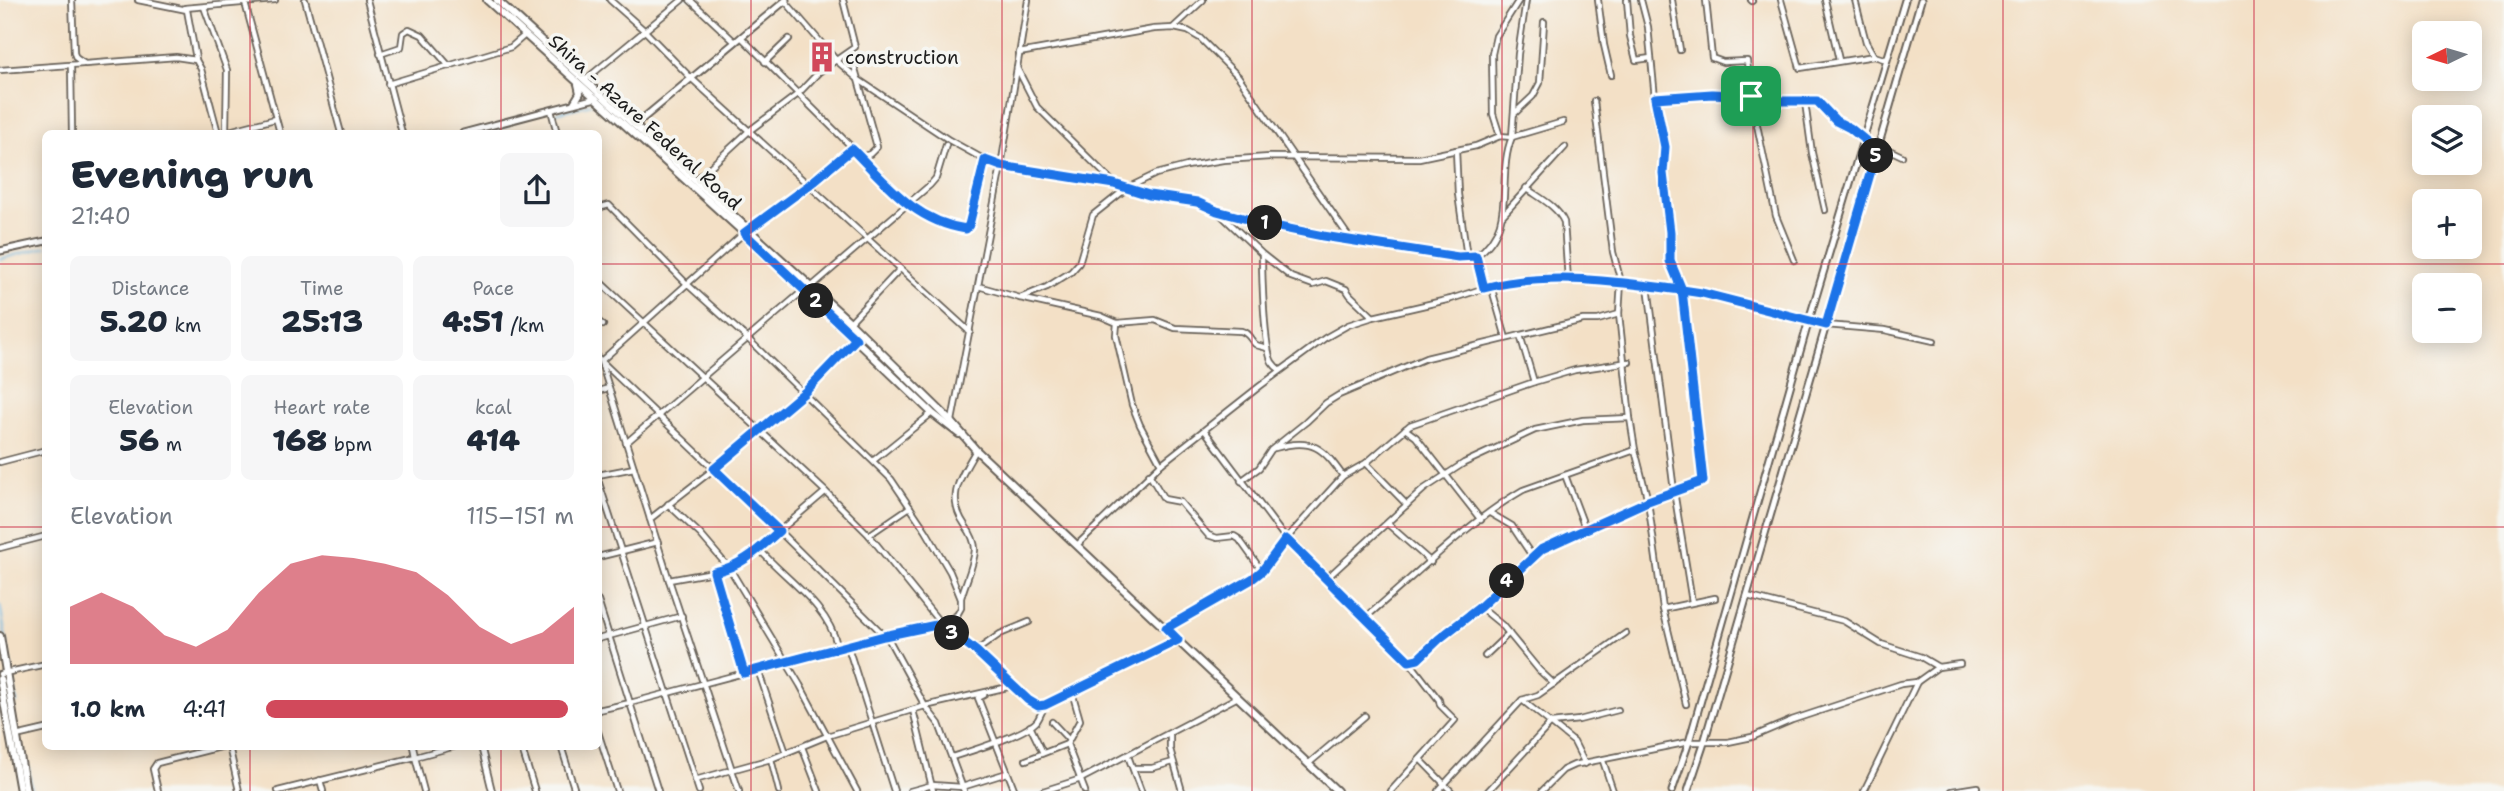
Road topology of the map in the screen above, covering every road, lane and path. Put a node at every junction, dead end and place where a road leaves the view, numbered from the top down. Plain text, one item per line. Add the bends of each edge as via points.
1 (72, 0) edge
2 (138, 0) edge
3 (275, 0) edge
4 (305, 0) edge
5 (367, 0) edge
6 (487, 0) edge
7 (610, 0) edge
8 (681, 0) edge
9 (690, 0) edge
10 (785, 0) edge
11 (843, 0) edge
12 (1028, 0) edge
13 (1203, 0) edge
14 (1519, 0) edge
15 (1526, 0) edge
16 (1598, 0) edge
17 (1627, 0) edge
18 (1641, 0) edge
19 (1672, 0) edge
20 (1706, 0) edge
21 (1781, 0) edge
22 (1825, 0) edge
23 (1855, 0) edge
24 (1905, 0) edge
25 (1921, 0) edge
26 (501, 1) edge
27 (245, 3) junction
28 (204, 7) junction
29 (184, 8) junction
30 (1544, 22) dead end
31 (1174, 27) junction
32 (645, 31) junction
33 (1895, 33) junction
34 (526, 35) junction
35 (1910, 38) junction
36 (789, 39) dead end
37 (738, 40) junction
38 (1679, 50) dead end
39 (850, 51) junction
40 (1019, 53) junction
41 (380, 54) junction
42 (1874, 56) junction
43 (1651, 58) junction
44 (196, 60) junction
45 (1839, 60) junction
46 (1887, 60) junction
47 (837, 61) junction
48 (765, 62) junction
49 (85, 64) junction
50 (71, 65) junction
51 (449, 66) junction
52 (1017, 68) junction
53 (0, 70) edge
54 (1611, 75) dead end
55 (691, 78) junction
56 (859, 80) junction
57 (581, 81) junction
58 (388, 84) junction
59 (797, 94) junction
60 (1751, 96) junction
61 (1655, 98) junction
62 (596, 99) junction
63 (1594, 101) dead end
64 (1805, 102) junction
65 (574, 103) junction
66 (551, 110) junction
67 (1514, 114) junction
68 (275, 119) junction
69 (1563, 122) dead end
70 (635, 125) junction
71 (72, 130) edge
72 (220, 130) edge
73 (221, 130) edge
74 (233, 130) edge
75 (278, 130) edge
76 (340, 130) edge
77 (401, 130) edge
78 (474, 130) edge
79 (556, 130) edge
80 (749, 131) junction
81 (1500, 136) junction
82 (1512, 137) junction
83 (1864, 138) junction
84 (946, 145) dead end
85 (1565, 147) dead end
86 (1878, 147) junction
87 (852, 149) junction
88 (1456, 150) junction
89 (1902, 156) dead end
90 (860, 157) junction
91 (1292, 157) junction
92 (985, 160) junction
93 (1001, 166) junction
94 (696, 180) junction
95 (1114, 184) junction
96 (809, 185) junction
97 (1127, 188) junction
98 (1526, 188) junction
99 (908, 203) junction
100 (602, 207) edge
101 (1825, 210) dead end
102 (1217, 211) junction
103 (1502, 215) junction
104 (747, 231) junction
105 (868, 239) junction
106 (1351, 240) junction
107 (42, 242) edge
108 (0, 251) edge
109 (1262, 254) junction
110 (1476, 256) junction
111 (1467, 257) junction
112 (1794, 260) dead end
113 (900, 268) junction
114 (1568, 280) junction
115 (1621, 282) junction
116 (602, 284) edge
117 (688, 285) junction
118 (978, 286) junction
119 (1491, 286) junction
120 (1648, 286) junction
121 (811, 287) junction
122 (1484, 288) junction
123 (804, 290) junction
124 (1682, 290) junction
125 (1020, 298) junction
126 (1619, 314) junction
127 (1373, 317) junction
128 (1809, 320) junction
129 (644, 322) junction
130 (850, 322) junction
131 (1117, 323) junction
132 (1826, 325) junction
133 (970, 332) junction
134 (1520, 335) junction
135 (747, 338) junction
136 (1506, 338) junction
137 (856, 339) junction
138 (1934, 341) dead end
139 (1268, 349) junction
140 (602, 358) edge
141 (602, 362) edge
142 (1627, 363) junction
143 (602, 366) edge
144 (1280, 370) junction
145 (701, 377) junction
146 (1534, 382) junction
147 (609, 388) junction
148 (602, 390) edge
149 (802, 394) junction
150 (932, 413) junction
151 (658, 415) junction
152 (1630, 418) junction
153 (951, 421) junction
154 (1405, 429) junction
155 (759, 431) junction
156 (1205, 431) junction
157 (966, 440) junction
158 (626, 443) junction
159 (976, 450) junction
160 (1271, 450) junction
161 (1635, 450) junction
162 (42, 452) edge
163 (874, 460) junction
164 (0, 462) edge
165 (1366, 463) junction
166 (1161, 464) junction
167 (634, 468) junction
168 (714, 469) junction
169 (1149, 474) junction
170 (1445, 475) junction
171 (1565, 475) junction
172 (1343, 476) junction
173 (602, 477) edge
174 (1241, 481) junction
175 (602, 491) edge
176 (1674, 491) junction
177 (825, 492) junction
178 (1648, 501) junction
179 (668, 504) junction
180 (1407, 505) junction
181 (910, 507) junction
182 (1490, 513) junction
183 (650, 519) junction
184 (1480, 520) junction
185 (1389, 521) junction
186 (1585, 528) junction
187 (779, 531) junction
188 (869, 535) junction
189 (42, 537) edge
190 (1286, 539) junction
191 (657, 542) junction
192 (1076, 545) junction
193 (0, 548) edge
194 (759, 549) junction
195 (621, 551) junction
196 (1532, 555) junction
197 (602, 556) edge
198 (1432, 562) junction
199 (730, 569) junction
200 (1262, 571) junction
201 (714, 572) junction
202 (1326, 579) junction
203 (669, 580) junction
204 (1747, 596) junction
205 (1715, 598) dead end
206 (961, 599) junction
207 (1692, 602) junction
208 (1480, 607) junction
209 (1663, 609) junction
210 (602, 613) edge
211 (681, 616) junction
212 (1365, 618) junction
213 (1030, 622) dead end
214 (941, 624) junction
215 (646, 627) junction
216 (1166, 628) junction
217 (1508, 632) junction
218 (1626, 633) dead end
219 (0, 636) edge
220 (884, 636) junction
221 (610, 637) junction
222 (602, 638) edge
223 (1178, 640) junction
224 (848, 647) junction
225 (976, 651) junction
226 (1485, 656) dead end
227 (1409, 661) junction
228 (787, 662) junction
229 (1960, 664) dead end
230 (42, 665) edge
231 (1938, 667) junction
232 (758, 670) junction
233 (744, 673) junction
234 (6, 674) edge
235 (1917, 682) junction
236 (704, 684) junction
237 (1554, 684) junction
238 (1012, 686) junction
239 (994, 691) junction
240 (1072, 692) junction
241 (667, 694) junction
242 (1238, 697) junction
243 (1522, 700) junction
244 (630, 703) junction
245 (1686, 704) dead end
246 (1045, 705) junction
247 (925, 706) junction
248 (1038, 706) junction
249 (602, 709) edge
250 (913, 710) junction
251 (1618, 710) dead end
252 (1041, 713) junction
253 (1365, 716) dead end
254 (871, 722) junction
255 (1052, 722) dead end
256 (1551, 723) junction
257 (1030, 726) junction
258 (42, 730) edge
259 (1170, 734) junction
260 (14, 736) junction
261 (827, 736) junction
262 (995, 742) junction
263 (1068, 742) junction
264 (1689, 742) junction
265 (1704, 743) junction
266 (602, 744) edge
267 (802, 747) junction
268 (210, 750) edge
269 (227, 750) edge
270 (414, 750) edge
271 (441, 750) edge
272 (482, 750) edge
273 (522, 750) edge
274 (562, 750) edge
275 (786, 753) junction
276 (1043, 753) junction
277 (1128, 755) junction
278 (415, 757) junction
279 (952, 757) junction
280 (771, 759) junction
281 (1420, 759) junction
282 (1026, 760) dead end
283 (1603, 761) junction
284 (1173, 762) junction
285 (1308, 764) junction
286 (1585, 764) junction
287 (1133, 768) junction
288 (732, 770) junction
289 (1007, 773) junction
290 (1081, 779) junction
291 (320, 780) junction
292 (695, 780) junction
293 (1444, 785) junction
294 (1977, 787) dead end
295 (933, 788) edge
296 (963, 789) edge
297 (1051, 790) edge
298 (20, 791) edge
299 (26, 791) edge
300 (158, 791) edge
301 (239, 791) edge
302 (278, 791) edge
303 (323, 791) edge
304 (424, 791) edge
305 (492, 791) edge
306 (535, 791) edge
307 (575, 791) edge
308 (617, 791) edge
309 (658, 791) edge
310 (699, 791) edge
311 (739, 791) edge
312 (779, 791) edge
313 (819, 791) edge
314 (857, 791) edge
315 (894, 791) edge
316 (910, 791) edge
317 (1016, 791) edge
318 (1043, 791) edge
319 (1086, 791) edge
320 (1140, 791) edge
321 (1182, 791) edge
322 (1337, 791) edge
323 (1391, 791) edge
324 (1438, 791) edge
325 (1451, 791) edge
326 (1488, 791) edge
327 (1542, 791) edge
328 (1613, 791) edge
329 (1672, 791) edge
330 (1688, 791) edge
331 (1864, 791) edge
332 (1952, 791) edge

1 - 49 street via 74,53
2 - 29 street
3 - 27 street
4 - 76 street
5 - 41 street
6 - 34 main road, Shira - Azare Federal Road
7 - 32 street
8 - 32 street
9 - 37 street
10 - 37 street
10 - 47 street
11 - 39 street via 855,47
12 - 40 street
13 - 31 street
14 - 81 street via 1496,36 1492,54 1493,114
15 - 67 street
16 - 54 street
17 - 43 street via 1636,60
18 - 43 street
19 - 38 street
20 - 60 street via 1712,58 1747,61
21 - 45 street via 1800,68
22 - 45 street
23 - 42 street
24 - 33 street
25 - 35 street
26 - 57 main road, Shira - Azare Federal Road
27 - 28 street
27 - 68 street
28 - 29 street
28 - 73 street via 227,70
29 - 44 street
30 - 67 street via 1540,83
31 - 40 street
31 - 91 street via 1199,38 1238,76
32 - 55 street
32 - 57 street
33 - 35 street
33 - 46 street
34 - 51 street via 511,47
34 - 57 main road, Shira - Azare Federal Road
35 - 86 street
36 - 48 street
37 - 48 street
37 - 55 street
39 - 47 street
39 - 56 street
40 - 52 street
41 - 51 street via 401,47 403,33 409,29 422,35
41 - 58 street
42 - 45 street
42 - 46 street
43 - 61 street
44 - 49 street via 176,57
44 - 72 street
46 - 83 street
47 - 56 street
47 - 59 street
48 - 59 street
49 - 50 street
50 - 53 street
50 - 71 street
51 - 58 street
52 - 93 street
52 - 95 street via 1044,116
55 - 70 street
55 - 80 street
56 - 90 street via 877,148
56 - 92 street
57 - 62 main road, Shira - Azare Federal Road
57 - 65 main road
57 - 70 main road, Shira - Azare Federal Road
58 - 77 street
59 - 80 street
59 - 87 street
60 - 61 street
60 - 64 street
60 - 112 street via 1776,215
61 - 124 street via 1665,147 1670,261
62 - 65 street
62 - 104 main road, Shira - Azare Federal Road
63 - 115 street
64 - 83 street via 1817,101 1836,121
64 - 101 street
65 - 66 street
66 - 78 street
66 - 79 street
67 - 82 street
68 - 74 street
68 - 75 street
69 - 82 street
70 - 94 main road, Shira - Azare Federal Road
80 - 94 street
80 - 96 street
81 - 82 street
81 - 88 street
82 - 103 street
83 - 86 street
83 - 128 street
84 - 99 street via 936,178
85 - 98 street
86 - 89 street
86 - 132 street
87 - 90 street
87 - 96 street
88 - 91 street via 1419,158
88 - 111 street
90 - 99 street
91 - 97 street via 1187,166
91 - 106 street
92 - 93 street
92 - 99 street via 966,229 936,222
93 - 95 street
93 - 118 street
94 - 104 main road, Shira - Azare Federal Road
95 - 97 street
96 - 104 street
96 - 105 street
97 - 102 street via 1197,202
97 - 125 street via 1093,215 1079,263 1071,272
98 - 103 street
98 - 114 street via 1552,206 1564,222
99 - 105 street
100 - 117 street via 610,205
102 - 106 street
102 - 109 street
103 - 110 street via 1496,236
104 - 117 street
104 - 121 main road, Shira - Azare Federal Road
104 - 123 main road, Shira - Azare Federal Road
105 - 113 street
105 - 121 street
106 - 111 street
107 - 108 street
109 - 127 street via 1312,285 1326,282 1346,289
109 - 139 street
110 - 111 street
110 - 122 street
113 - 130 street
113 - 133 street
114 - 115 street
114 - 119 street via 1536,278
115 - 120 street
115 - 126 street
116 - 129 street
117 - 129 street
117 - 135 street
118 - 125 street
118 - 133 street
119 - 122 street
119 - 136 street
120 - 124 street
120 - 176 street
121 - 130 main road, Shira - Azare Federal Road
122 - 127 street
123 - 135 street
123 - 137 main road, Shira - Azare Federal Road
124 - 128 street
124 - 176 street via 1703,481
125 - 131 street
126 - 134 street
126 - 142 street
127 - 144 street via 1325,338
128 - 132 street
128 - 264 street
129 - 140 street
129 - 145 street
130 - 153 main road, Shira - Azare Federal Road
131 - 139 street via 1155,320 1175,328 1241,331
131 - 166 street via 1132,405
132 - 138 street via 1885,330
132 - 204 street
133 - 153 street
134 - 136 street
134 - 146 street
135 - 145 street
135 - 149 street
136 - 160 street via 1426,358 1325,402
137 - 149 street
137 - 150 main road, Shira - Azare Federal Road
139 - 144 street
141 - 151 street
142 - 146 street via 1575,370
142 - 152 street
143 - 147 street
144 - 156 street
145 - 151 street
145 - 155 street
146 - 154 street
147 - 148 street
147 - 158 street
149 - 155 street
149 - 163 street
150 - 157 main road, Shira - Azare Federal Road
150 - 163 street
151 - 158 street
151 - 168 street
152 - 161 street
152 - 170 street via 1583,420 1535,430
153 - 157 main road, Shira - Azare Federal Road
154 - 165 street
154 - 170 street
155 - 168 street
155 - 177 street
156 - 166 street
156 - 174 street
157 - 159 main road, Shira - Azare Federal Road
158 - 167 street
159 - 192 main road, Shira - Azare Federal Road
159 - 206 street via 955,496 957,513 972,535 975,551
160 - 172 street via 1317,446
160 - 174 street via 1259,468
161 - 171 street
161 - 178 street
162 - 164 street
163 - 181 street
165 - 172 street
165 - 180 street
166 - 169 street
167 - 173 street
167 - 183 street
168 - 179 street
168 - 187 street
169 - 192 street
169 - 200 street via 1164,499 1180,502 1208,535 1239,539
170 - 180 street
170 - 184 street
171 - 182 street via 1523,490
171 - 186 street
172 - 190 street
174 - 190 street
175 - 195 street
176 - 178 street
176 - 207 street
177 - 187 street
177 - 188 street
178 - 186 street
178 - 209 street
179 - 183 street
179 - 199 street
180 - 185 street
181 - 188 street
181 - 206 street
182 - 184 street
182 - 196 street via 1512,526
183 - 191 street
184 - 198 street
185 - 198 street
185 - 202 street
186 - 196 street
187 - 194 street
187 - 220 street
188 - 214 street
189 - 193 street
190 - 200 street
190 - 202 street
191 - 195 street
191 - 203 street
192 - 216 main road, Shira - Azare Federal Road
194 - 199 street
194 - 224 street via 822,614 837,645
195 - 197 street
195 - 215 street
196 - 208 street
198 - 212 street
199 - 201 street
199 - 228 street
200 - 216 street
201 - 203 street
201 - 233 street
202 - 212 street
203 - 211 street
204 - 231 street via 1844,621 1881,644
204 - 265 street
205 - 207 street
206 - 214 street via 957,615
207 - 209 street
208 - 217 street
208 - 227 street via 1418,659
209 - 245 street
210 - 221 street
211 - 215 street
211 - 236 street
212 - 227 street
213 - 225 street via 1000,634
214 - 220 street
214 - 225 street
215 - 221 street
215 - 241 street
216 - 223 main road, Shira - Azare Federal Road
217 - 226 street
217 - 237 street
218 - 237 street
219 - 234 main road
220 - 224 street
220 - 247 street
221 - 222 street
221 - 244 street
223 - 240 street
223 - 242 main road, Shira - Azare Federal Road
224 - 228 street
224 - 254 street
225 - 238 street
227 - 281 street via 1455,720
228 - 232 street
228 - 261 street
229 - 231 street
230 - 234 street
231 - 235 street
232 - 233 street
232 - 275 street
233 - 236 street
234 - 260 main road
235 - 265 street via 1791,720 1752,737
235 - 331 street
236 - 241 street
236 - 288 street
237 - 243 street
238 - 239 street
238 - 248 street
239 - 247 street
239 - 262 street via 978,698
240 - 246 street
240 - 263 street via 1080,720
241 - 244 street
241 - 292 street
242 - 259 street
242 - 285 main road, Shira - Azare Federal Road
243 - 256 street
243 - 293 street
244 - 249 street
244 - 309 street
246 - 248 street
246 - 252 street
247 - 250 street
247 - 279 street via 939,724
248 - 252 street
250 - 254 street
250 - 295 street
251 - 256 street
252 - 257 street
253 - 285 street
254 - 261 street
254 - 315 street
255 - 263 street
256 - 286 street via 1574,742
256 - 326 street
257 - 262 street
257 - 276 street
258 - 260 street
259 - 277 street
259 - 284 street
260 - 298 main road
260 - 299 main road
261 - 267 street
261 - 314 street
262 - 279 street
262 - 289 street
263 - 276 street
263 - 290 street
264 - 265 street
264 - 283 street
264 - 329 street
265 - 330 street
266 - 308 street
267 - 275 street
267 - 313 street
268 - 300 street via 157,763 153,769
269 - 301 street
270 - 278 street
271 - 278 street
272 - 305 street
273 - 306 street
274 - 307 street
275 - 280 street
276 - 282 street
277 - 287 street
277 - 290 street
278 - 291 street
278 - 304 street
279 - 296 street
280 - 288 street
280 - 312 street
281 - 293 street
281 - 323 street
283 - 286 street
283 - 328 street
284 - 287 street
284 - 321 street
285 - 322 main road, Shira - Azare Federal Road
286 - 327 street via 1563,770
287 - 320 street
288 - 292 street
288 - 311 street
289 - 296 street
289 - 317 street
290 - 297 street
290 - 319 street
291 - 302 street
291 - 303 street
292 - 310 street
293 - 324 street
293 - 325 street
294 - 332 street
295 - 296 street
295 - 316 street
297 - 318 street

